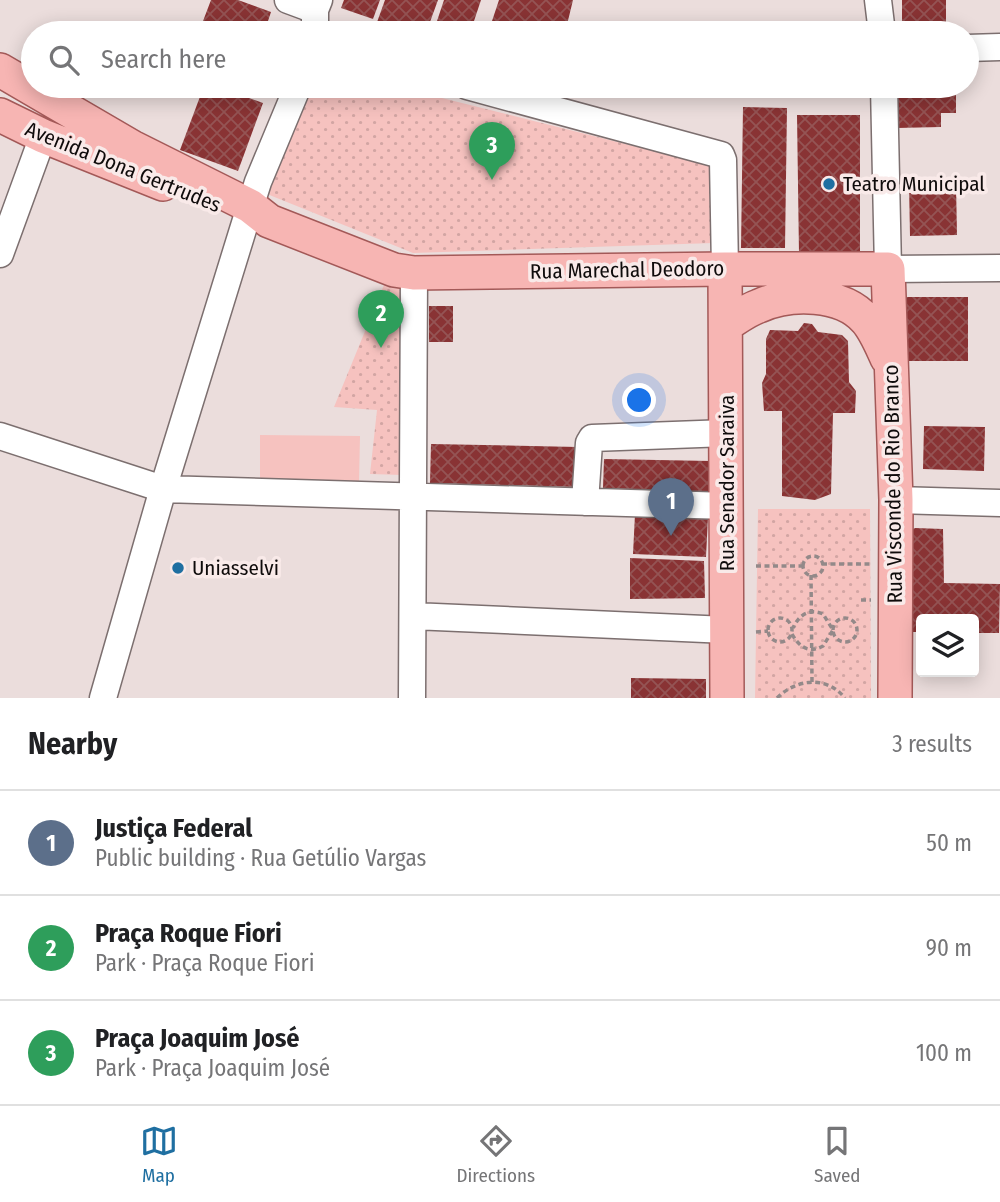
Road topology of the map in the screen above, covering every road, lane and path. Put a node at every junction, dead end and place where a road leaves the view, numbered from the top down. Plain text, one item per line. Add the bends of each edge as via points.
1 (288, 0) edge
2 (878, 0) edge
3 (314, 11) edge
4 (881, 21) edge
5 (1000, 47) edge
6 (979, 48) edge
7 (0, 69) edge
8 (21, 82) edge
9 (294, 98) edge
10 (511, 98) edge
11 (884, 98) edge
12 (50, 99) joint
13 (0, 115) edge
14 (43, 136) junction
15 (254, 214) junction
16 (0, 254) edge
17 (1000, 268) edge
18 (414, 273) junction
19 (726, 276) junction
20 (888, 278) junction
21 (726, 325) junction
22 (891, 366) junction
23 (727, 433) junction
24 (0, 436) edge
25 (163, 489) junction
26 (413, 497) junction
27 (896, 500) junction
28 (585, 502) junction
29 (1000, 503) edge
30 (727, 506) junction
31 (822, 564) junction
32 (871, 564) dead end
33 (756, 566) dead end
34 (803, 566) junction
35 (811, 575) junction
36 (861, 600) dead end
37 (871, 600) dead end
38 (811, 612) junction
39 (412, 616) junction
40 (793, 628) junction
41 (833, 630) junction
42 (741, 631) junction
43 (768, 631) junction
44 (792, 634) junction
45 (812, 650) junction
46 (812, 681) junction
47 (103, 698) edge
48 (412, 698) edge
49 (727, 698) edge
50 (777, 698) edge
51 (845, 698) edge
52 (895, 698) edge

1 - 3 street
2 - 4 street
5 - 6 street
7 - 8 main road, Avenida Dona Gertrudes
9 - 15 street
10 - 19 street via 721,155
11 - 20 street
12 - 14 main road
12 - 15 main road, Avenida Dona Gertrudes
13 - 14 main road, Avenida Dona Gertrudes
14 - 15 main road, Avenida Dona Gertrudes
14 - 16 street
15 - 18 main road, Rua Marechal Deodoro via 375,263
15 - 25 street
17 - 20 street, Rua Marechal Deodoro
18 - 19 main road, Rua Marechal Deodoro
18 - 26 street
19 - 20 main road, Rua Marechal Deodoro
19 - 21 main road, Rua Senador Saraiva
20 - 22 main road, Rua Visconde do Rio Branco
21 - 22 main road via 761,304 797,298 839,302 866,320
21 - 23 main road, Rua Senador Saraiva
22 - 27 main road, Rua Visconde do Rio Branco
23 - 28 street via 592,438
23 - 30 main road, Rua Senador Saraiva
24 - 25 street
25 - 26 street
25 - 47 street
26 - 28 street
26 - 39 street
27 - 29 street
27 - 52 main road, Rua Visconde do Rio Branco
28 - 30 street
30 - 42 main road, Rua Senador Saraiva
31 - 32 path
31 - 34 path via 812,556
31 - 35 path via 820,572
33 - 34 path
34 - 35 path
35 - 38 path
36 - 37 path
38 - 40 path via 799,617
38 - 41 path via 823,614
38 - 45 path
39 - 42 street
39 - 48 street
40 - 43 path via 781,618 770,623
40 - 44 path
41 - 41 path via 836,638 846,642 856,636 858,628 850,618 842,618
41 - 45 path via 824,646
42 - 43 path
42 - 49 main road, Rua Senador Saraiva
43 - 44 path via 779,642
44 - 45 path via 800,645
45 - 46 path
46 - 50 path via 798,683
46 - 51 path via 827,684

